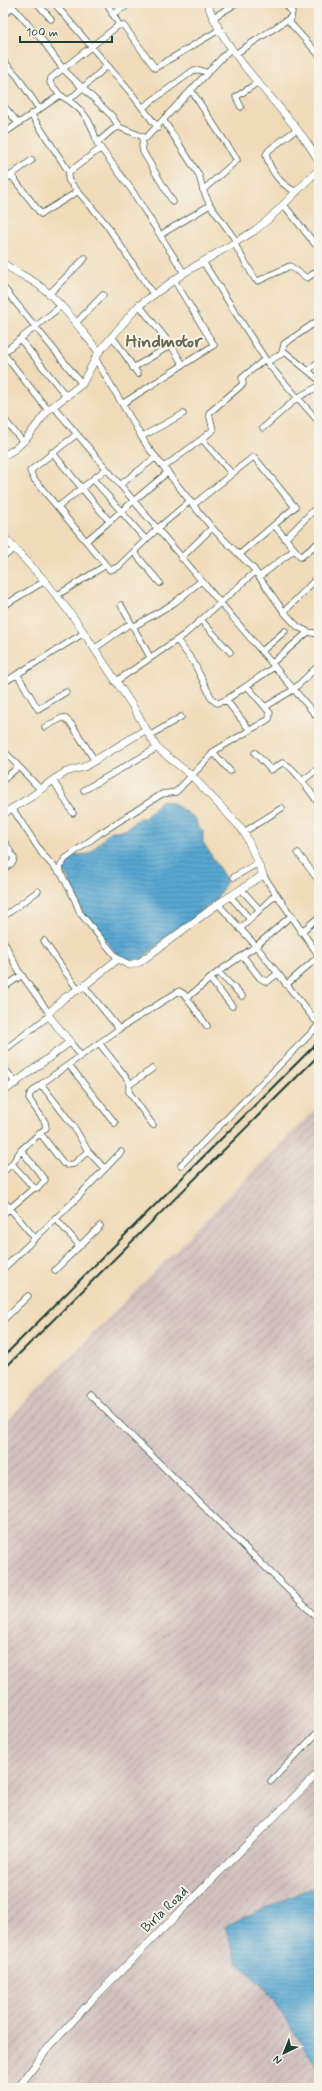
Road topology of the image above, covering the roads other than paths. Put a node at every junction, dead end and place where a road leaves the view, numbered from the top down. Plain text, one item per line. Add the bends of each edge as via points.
1 (37, 3) edge
2 (54, 3) edge
3 (132, 3) edge
4 (237, 3) edge
5 (285, 3) edge
6 (108, 4) edge
7 (209, 4) edge
8 (112, 14) junction
9 (3, 16) edge
10 (214, 17) junction
11 (290, 18) junction
12 (51, 19) dead end
13 (119, 25) junction
14 (219, 30) junction
15 (91, 47) junction
16 (233, 51) junction
17 (319, 55) edge
18 (3, 60) edge
19 (106, 66) junction
20 (63, 69) junction
21 (207, 73) junction
22 (257, 83) junction
23 (82, 87) junction
24 (191, 90) junction
25 (60, 95) junction
26 (69, 100) junction
27 (3, 105) edge
28 (241, 107) dead end
29 (142, 108) junction
30 (38, 109) junction
31 (31, 114) junction
32 (164, 121) junction
33 (18, 123) junction
34 (119, 127) junction
35 (158, 128) junction
36 (297, 129) junction
37 (3, 134) edge
38 (143, 138) junction
39 (99, 146) junction
40 (32, 160) dead end
41 (319, 161) edge
42 (319, 170) edge
43 (69, 172) junction
44 (11, 175) junction
45 (3, 181) edge
46 (203, 190) junction
47 (78, 192) junction
48 (297, 192) junction
49 (173, 202) dead end
50 (284, 204) junction
51 (210, 205) junction
52 (160, 235) junction
53 (236, 242) junction
54 (315, 244) dead end
55 (85, 258) dead end
56 (202, 262) junction
57 (5, 267) edge
58 (319, 270) edge
59 (184, 273) junction
60 (174, 280) junction
61 (3, 287) edge
62 (49, 294) junction
63 (153, 294) junction
64 (103, 295) dead end
65 (139, 305) junction
66 (60, 306) junction
67 (319, 320) edge
68 (76, 323) junction
69 (36, 327) junction
70 (112, 336) junction
71 (20, 339) junction
72 (171, 345) junction
73 (3, 353) edge
74 (282, 353) junction
75 (97, 355) junction
76 (266, 360) junction
77 (319, 361) edge
78 (183, 365) junction
79 (133, 368) junction
80 (308, 371) junction
81 (138, 374) dead end
82 (319, 380) edge
83 (82, 384) junction
84 (319, 386) edge
85 (68, 397) junction
86 (297, 398) junction
87 (122, 404) junction
88 (51, 409) junction
89 (183, 414) dead end
90 (3, 418) edge
91 (319, 422) edge
92 (263, 428) dead end
93 (77, 434) junction
94 (141, 437) junction
95 (202, 439) junction
96 (23, 442) junction
97 (52, 452) junction
98 (3, 456) edge
99 (156, 457) junction
100 (106, 469) junction
101 (166, 470) junction
102 (232, 474) junction
103 (93, 479) junction
104 (120, 485) junction
105 (82, 488) junction
106 (133, 501) junction
107 (192, 503) junction
108 (319, 505) edge
109 (58, 507) junction
110 (120, 512) junction
111 (109, 522) junction
112 (274, 526) junction
113 (212, 528) junction
114 (157, 529) junction
115 (3, 536) edge
116 (285, 539) junction
117 (146, 540) junction
118 (86, 541) junction
119 (319, 542) edge
120 (14, 549) junction
121 (294, 550) junction
122 (134, 552) junction
123 (240, 554) junction
124 (3, 557) edge
125 (181, 558) junction
126 (106, 565) junction
127 (255, 572) junction
128 (319, 576) edge
129 (259, 578) junction
130 (45, 581) junction
131 (201, 581) junction
132 (160, 583) dead end
133 (56, 596) junction
134 (220, 604) junction
135 (121, 605) dead end
136 (3, 606) edge
137 (284, 612) junction
138 (201, 620) junction
139 (132, 625) junction
140 (285, 631) dead end
141 (308, 632) junction
142 (84, 633) junction
143 (319, 634) edge
144 (177, 640) junction
145 (94, 649) junction
146 (262, 651) junction
147 (230, 652) dead end
148 (150, 657) junction
149 (273, 665) junction
150 (319, 665) edge
151 (17, 674) junction
152 (4, 682) edge
153 (115, 682) junction
154 (247, 686) junction
155 (293, 690) junction
156 (66, 692) dead end
157 (226, 700) junction
158 (319, 707) edge
159 (265, 708) junction
160 (313, 712) junction
161 (181, 717) dead end
162 (319, 719) edge
163 (45, 727) dead end
164 (249, 729) junction
165 (147, 733) junction
166 (157, 748) junction
167 (3, 750) edge
168 (213, 752) junction
169 (255, 753) dead end
170 (5, 758) edge
171 (95, 761) junction
172 (18, 767) junction
173 (319, 768) edge
174 (230, 771) dead end
175 (192, 776) junction
176 (3, 780) edge
177 (53, 780) junction
178 (302, 781) junction
179 (40, 790) junction
180 (84, 790) dead end
181 (319, 804) edge
182 (12, 808) junction
183 (282, 808) dead end
184 (73, 813) dead end
185 (3, 814) edge
186 (244, 832) junction
187 (3, 839) edge
188 (298, 852) dead end
189 (258, 863) junction
190 (3, 870) edge
191 (61, 873) junction
192 (262, 875) junction
193 (234, 877) dead end
194 (319, 881) edge
195 (241, 889) junction
196 (38, 892) dead end
197 (276, 894) junction
198 (230, 896) junction
199 (218, 904) junction
200 (259, 909) junction
201 (292, 915) junction
202 (319, 916) edge
203 (3, 917) edge
204 (249, 918) junction
205 (240, 929) junction
206 (301, 932) junction
207 (3, 940) edge
208 (44, 941) dead end
209 (256, 946) junction
210 (243, 956) junction
211 (319, 956) edge
212 (118, 959) junction
213 (218, 972) junction
214 (277, 974) junction
215 (22, 975) junction
216 (210, 979) junction
217 (286, 985) junction
218 (3, 988) edge
219 (81, 988) junction
220 (242, 996) dead end
221 (187, 998) junction
222 (232, 1006) dead end
223 (49, 1014) junction
224 (315, 1020) dead end
225 (319, 1025) edge
226 (207, 1026) dead end
227 (119, 1028) junction
228 (70, 1042) junction
229 (99, 1043) junction
230 (3, 1051) edge
231 (81, 1056) junction
232 (69, 1065) junction
233 (3, 1066) edge
234 (152, 1069) dead end
235 (16, 1084) junction
236 (41, 1084) junction
237 (129, 1085) junction
238 (3, 1092) edge
239 (115, 1123) dead end
240 (153, 1125) dead end
241 (40, 1133) junction
242 (21, 1150) junction
243 (88, 1152) junction
244 (121, 1152) dead end
245 (12, 1164) junction
246 (181, 1165) dead end
247 (104, 1168) junction
248 (3, 1172) edge
249 (34, 1188) junction
250 (3, 1200) edge
251 (11, 1208) junction
252 (3, 1214) edge
253 (55, 1218) junction
254 (100, 1226) dead end
255 (34, 1237) junction
256 (80, 1246) junction
257 (3, 1269) edge
258 (55, 1270) dead end
259 (28, 1296) dead end
260 (3, 1310) edge
261 (5, 1317) edge
262 (90, 1394) dead end
263 (319, 1620) edge
264 (319, 1732) edge
265 (319, 1772) edge
266 (271, 1781) dead end
267 (18, 2088) edge

1 - 12 street
2 - 15 street
3 - 8 street
4 - 10 street
5 - 11 street via 292,13
6 - 8 street
7 - 10 street
8 - 13 street
9 - 20 street via 14,7
10 - 14 street
11 - 16 street
11 - 17 street via 290,23
13 - 14 street via 125,27 155,68
13 - 15 street
14 - 16 street
15 - 19 street
15 - 20 street
16 - 21 street
16 - 22 street
18 - 30 street via 18,77
19 - 23 street
19 - 29 street
20 - 23 street
20 - 25 street via 50,81
21 - 24 street
21 - 29 street via 197,70 190,72
22 - 28 street via 236,97
22 - 36 street
23 - 26 street
23 - 34 street via 112,116
24 - 32 street
24 - 46 street via 238,160
25 - 26 street
25 - 30 street
26 - 39 street via 90,121
27 - 33 street
29 - 35 street
30 - 31 street
31 - 33 street
31 - 43 street
32 - 35 street
32 - 46 street via 199,175
33 - 37 street
34 - 38 street
34 - 39 street via 112,130
35 - 38 street
36 - 41 street
36 - 48 street via 266,155 279,181
38 - 49 street via 144,152
39 - 43 street
39 - 52 street via 131,189
40 - 44 street
42 - 48 street
43 - 47 street via 68,179
44 - 45 street
44 - 47 street via 41,214
46 - 51 street
47 - 63 street via 106,224
48 - 50 street
50 - 53 street via 262,225
50 - 54 street
51 - 52 street
51 - 53 street
52 - 59 street
53 - 56 street
53 - 58 street via 258,281 290,266 306,278
55 - 62 street
56 - 59 street
56 - 76 street
57 - 62 street via 33,281
59 - 60 street
60 - 63 street
60 - 78 street via 214,345
61 - 69 street
62 - 66 street
63 - 65 street
64 - 68 street
65 - 70 street
65 - 72 street
66 - 68 street
66 - 69 street
67 - 74 street via 284,344
68 - 75 street
69 - 71 street
69 - 83 street
70 - 75 street
70 - 79 street
71 - 73 street
71 - 85 street
72 - 78 street
72 - 79 street
73 - 88 street
74 - 76 street
74 - 80 street via 287,353
75 - 83 street
75 - 87 street
76 - 86 street
76 - 95 street via 242,378 243,384 209,413 213,430
77 - 80 street
78 - 87 street
79 - 81 street
80 - 82 street
83 - 85 street
84 - 86 street
85 - 88 street
86 - 91 street
86 - 92 street
87 - 94 street
88 - 93 street
88 - 96 street
89 - 94 street
90 - 96 street
93 - 97 street
93 - 100 street
94 - 99 street
95 - 101 street
95 - 102 street
96 - 98 street
97 - 105 street
97 - 109 street via 30,471
99 - 101 street
99 - 104 street
100 - 103 street
100 - 104 street
101 - 106 street
101 - 107 street
102 - 107 street
102 - 112 street via 254,457 295,505 295,508
103 - 105 street
103 - 110 street
104 - 106 street
105 - 109 street
105 - 111 street
106 - 110 street
106 - 114 street
107 - 113 street
107 - 114 street
108 - 116 street
109 - 118 street
110 - 111 street
110 - 117 street
111 - 118 street
112 - 116 street
112 - 123 street
113 - 123 street
113 - 125 street
114 - 117 street
114 - 125 street
115 - 120 street
116 - 121 street
117 - 122 street
118 - 126 street
119 - 121 street via 302,557
120 - 124 street
120 - 130 street
121 - 129 street
122 - 126 street via 115,570 110,570
122 - 132 street
123 - 127 street
125 - 131 street
126 - 133 street
127 - 129 street
127 - 134 street
128 - 137 street
129 - 137 street
130 - 133 street
130 - 136 street
131 - 134 street
131 - 139 street via 174,603
133 - 142 street
134 - 138 street
134 - 146 street
135 - 139 street
137 - 141 street via 300,629
138 - 144 street
138 - 147 street
139 - 145 street
139 - 148 street
140 - 146 street
141 - 143 street
141 - 149 street
142 - 145 street
142 - 151 street
144 - 148 street
144 - 157 street via 194,663 212,699 218,703
145 - 153 street
146 - 149 street
148 - 153 street
149 - 154 street
149 - 155 street
150 - 155 street
151 - 152 street
151 - 156 street via 38,709
153 - 165 street via 132,705
154 - 157 street
154 - 159 street
155 - 159 street
155 - 160 street
157 - 164 street
158 - 160 street
159 - 164 street via 270,717
160 - 162 street
161 - 165 street
163 - 171 street via 66,718
164 - 168 street
165 - 166 street
165 - 171 street
166 - 175 street
166 - 180 street
167 - 170 street
168 - 174 street
168 - 175 street
169 - 178 street via 271,770 282,763 286,764
170 - 172 street
171 - 177 street
172 - 176 street
172 - 179 street
173 - 178 street
175 - 186 street
175 - 191 street via 176,792 162,794 65,859 60,866
177 - 179 street
177 - 184 street
178 - 181 street
179 - 182 street
182 - 185 street
182 - 191 street via 44,856
183 - 186 street
186 - 189 street
187 - 190 street via 14,858
188 - 194 street
189 - 192 street
189 - 193 street
191 - 212 street via 80,914
192 - 195 street
192 - 197 street
195 - 198 street
195 - 200 street
196 - 203 street
197 - 200 street
197 - 201 street
198 - 199 street
198 - 204 street
199 - 205 street
199 - 212 street via 140,962 129,965
200 - 204 street
201 - 206 street
201 - 209 street
202 - 206 street
204 - 205 street
205 - 209 street
206 - 211 street
207 - 215 street
208 - 219 street
209 - 210 street
209 - 214 street
210 - 213 street
210 - 214 street via 262,980 267,982
211 - 217 street
212 - 219 street
213 - 216 street
213 - 220 street
214 - 217 street
215 - 218 street
215 - 223 street
216 - 221 street
216 - 222 street
217 - 224 street
219 - 223 street via 64,998
219 - 227 street
221 - 226 street
221 - 227 street via 179,991
223 - 228 street
223 - 230 street
225 - 246 street
227 - 229 street
228 - 231 street
228 - 235 street
229 - 231 street
229 - 237 street via 129,1081
231 - 232 street
232 - 236 street
232 - 239 street
233 - 235 street
234 - 237 street
235 - 238 street
236 - 241 street via 30,1094 29,1099 46,1124 46,1128
236 - 243 street via 74,1127
237 - 240 street via 129,1092
241 - 242 street
241 - 243 street via 65,1164 74,1164
242 - 245 street
242 - 249 street via 45,1180 38,1188
243 - 247 street
244 - 247 street
245 - 248 street
245 - 249 street
247 - 253 street
249 - 251 street
250 - 251 street
251 - 252 street
251 - 255 street
253 - 255 street
253 - 256 street
254 - 256 street
255 - 257 street
256 - 258 street
259 - 261 street
260 - 261 street
262 - 263 street
264 - 266 street
265 - 267 street, Birla Road via 93,1999 48,2048

